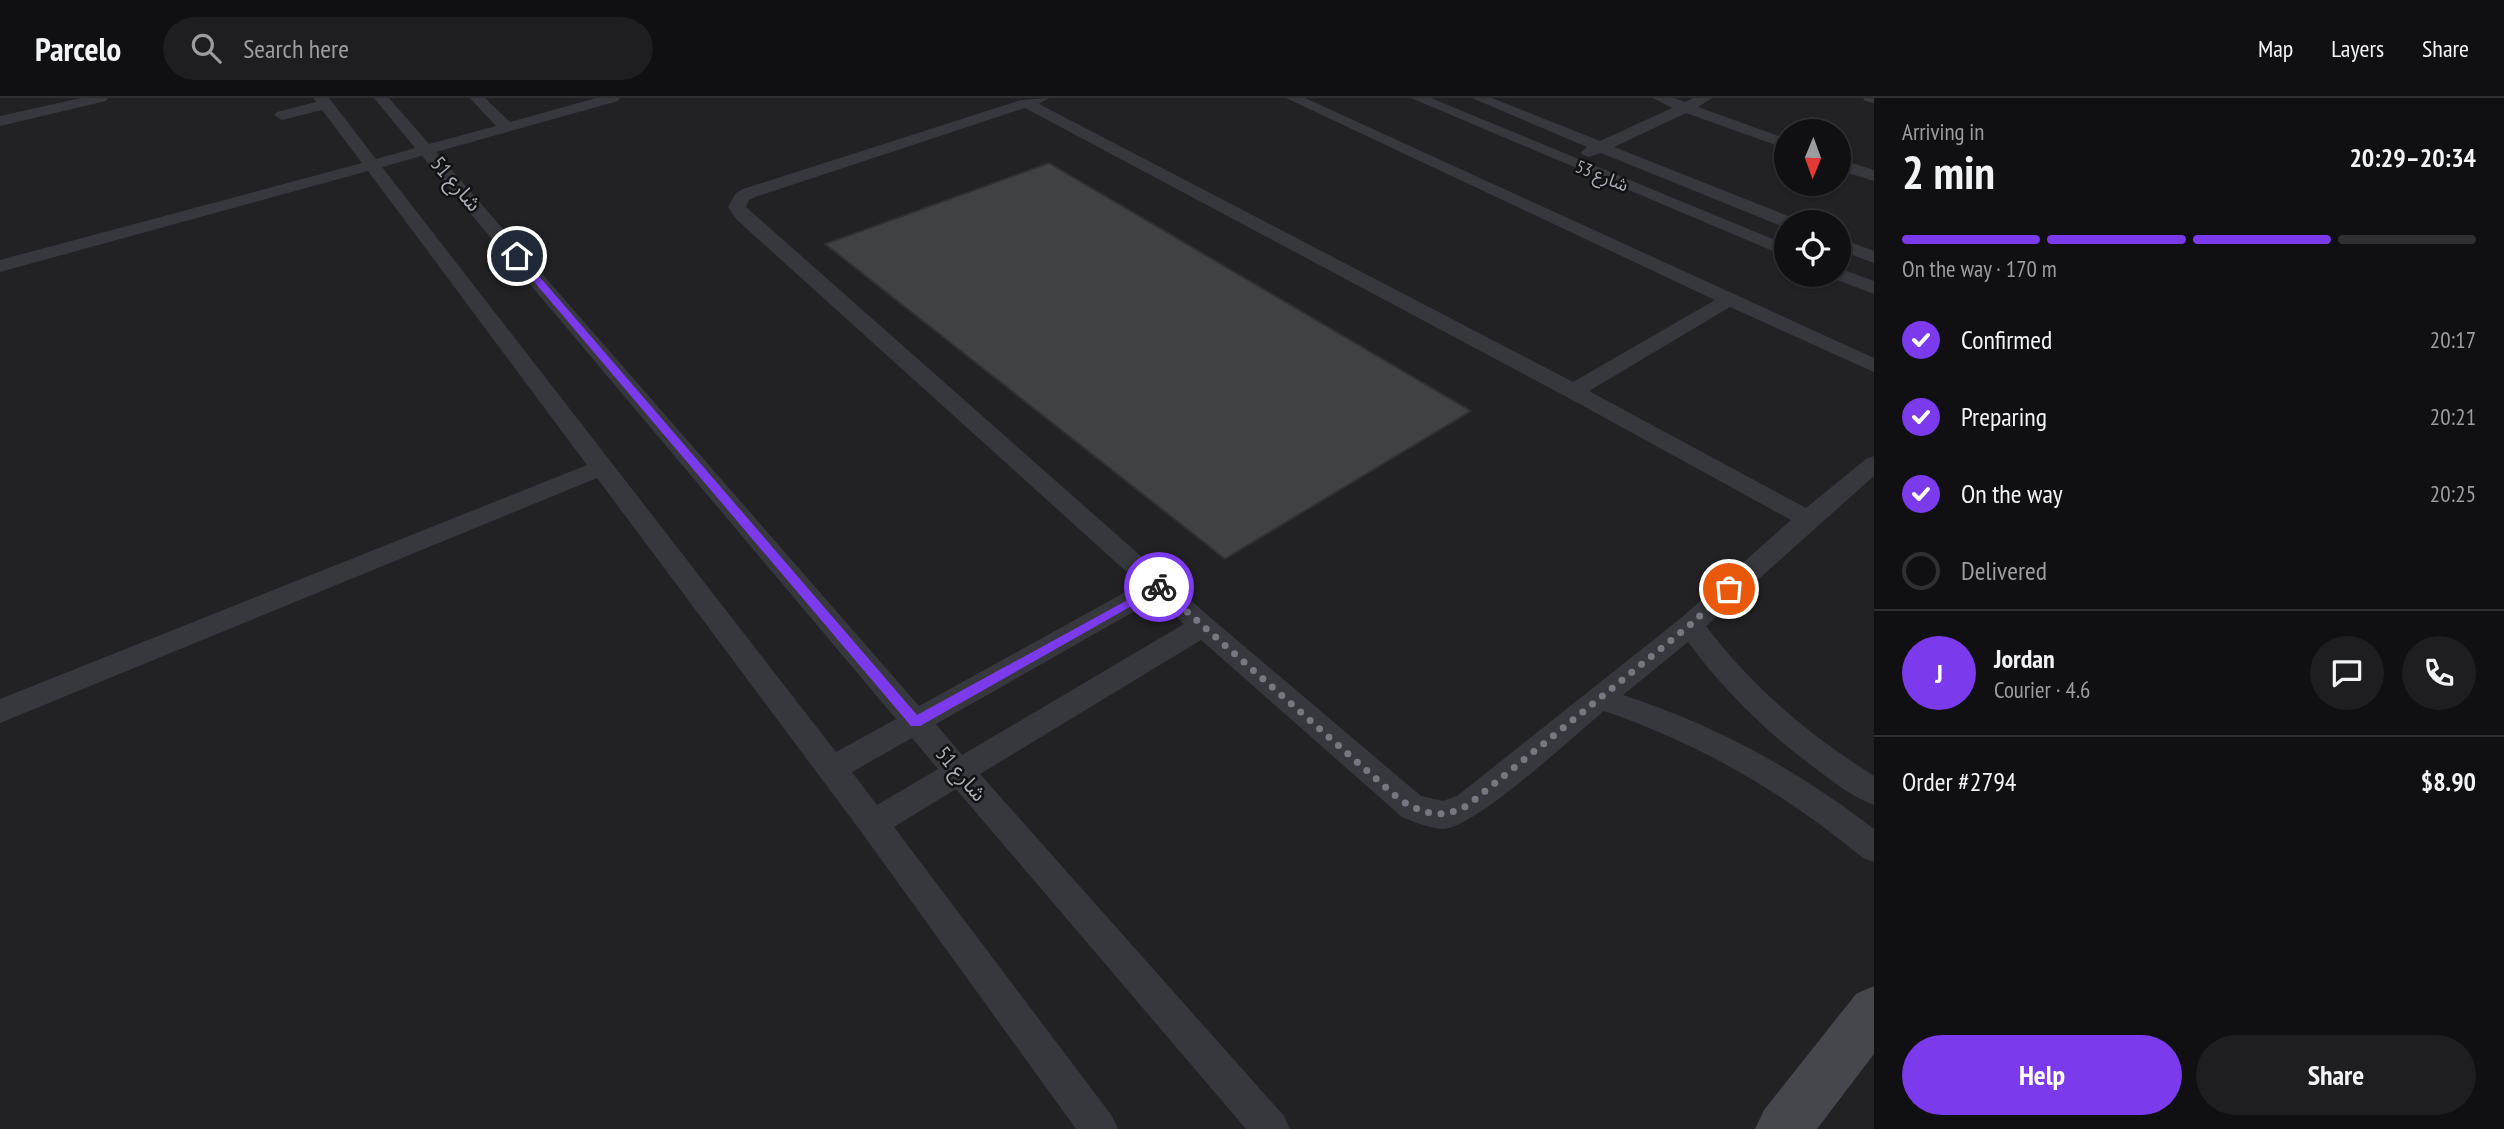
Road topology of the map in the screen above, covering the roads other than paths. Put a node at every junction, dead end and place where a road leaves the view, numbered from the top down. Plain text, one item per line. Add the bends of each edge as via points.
1 (101, 98) edge
2 (381, 98) edge
3 (477, 98) edge
4 (613, 98) edge
5 (1293, 98) edge
6 (1418, 98) edge
7 (1479, 98) edge
8 (1660, 98) edge
9 (1705, 98) edge
10 (324, 101) edge
11 (1034, 101) edge
12 (1685, 107) junction
13 (282, 115) dead end
14 (0, 121) edge
15 (507, 128) junction
16 (1774, 140) edge
17 (1599, 147) junction
18 (427, 150) junction
19 (1568, 162) junction
20 (373, 165) junction
21 (1852, 168) edge
22 (1874, 176) edge
23 (1774, 217) edge
24 (1774, 247) edge
25 (1851, 248) edge
26 (1874, 257) edge
27 (0, 267) edge
28 (1851, 279) edge
29 (1874, 288) edge
30 (1730, 299) junction
31 (1874, 366) edge
32 (1573, 391) junction
33 (1874, 464) edge
34 (603, 467) junction
35 (1808, 519) junction
36 (1158, 586) junction
37 (1690, 625) junction
38 (1203, 626) junction
39 (1598, 698) junction
40 (0, 711) edge
41 (916, 722) junction
42 (831, 769) junction
43 (959, 772) junction
44 (1874, 792) edge
45 (873, 823) junction
46 (1874, 848) edge
47 (1874, 1012) edge
48 (1099, 1129) edge
49 (1271, 1129) edge
50 (1783, 1129) edge

1 - 14 lane
2 - 18 lane, شارع 51
3 - 15 lane
4 - 15 lane
5 - 30 lane
6 - 19 lane, شارع 53
7 - 17 lane, شارع 53
8 - 12 lane
9 - 12 lane
10 - 13 lane
10 - 20 lane
11 - 32 lane
11 - 36 lane via 749,193 737,207
12 - 16 lane
12 - 17 lane
15 - 18 lane
17 - 19 lane
17 - 23 lane, شارع 53
18 - 20 lane
18 - 41 lane, شارع 51
19 - 24 lane, شارع 53
20 - 27 lane
20 - 34 lane
21 - 22 lane
25 - 26 lane
28 - 29 lane
30 - 31 lane
30 - 32 lane
32 - 35 lane
33 - 35 lane
34 - 40 lane
34 - 42 lane
35 - 37 lane
36 - 38 lane
36 - 41 lane
37 - 39 lane
37 - 44 lane via 1726,671 1776,720
38 - 39 lane via 1399,799 1428,814 1444,815 1468,805
38 - 43 lane
39 - 46 lane via 1657,716 1717,742 1777,775
41 - 42 lane
41 - 43 lane, شارع 51
42 - 45 lane
43 - 45 lane
43 - 49 lane, شارع 51
45 - 48 lane
47 - 50 main road

